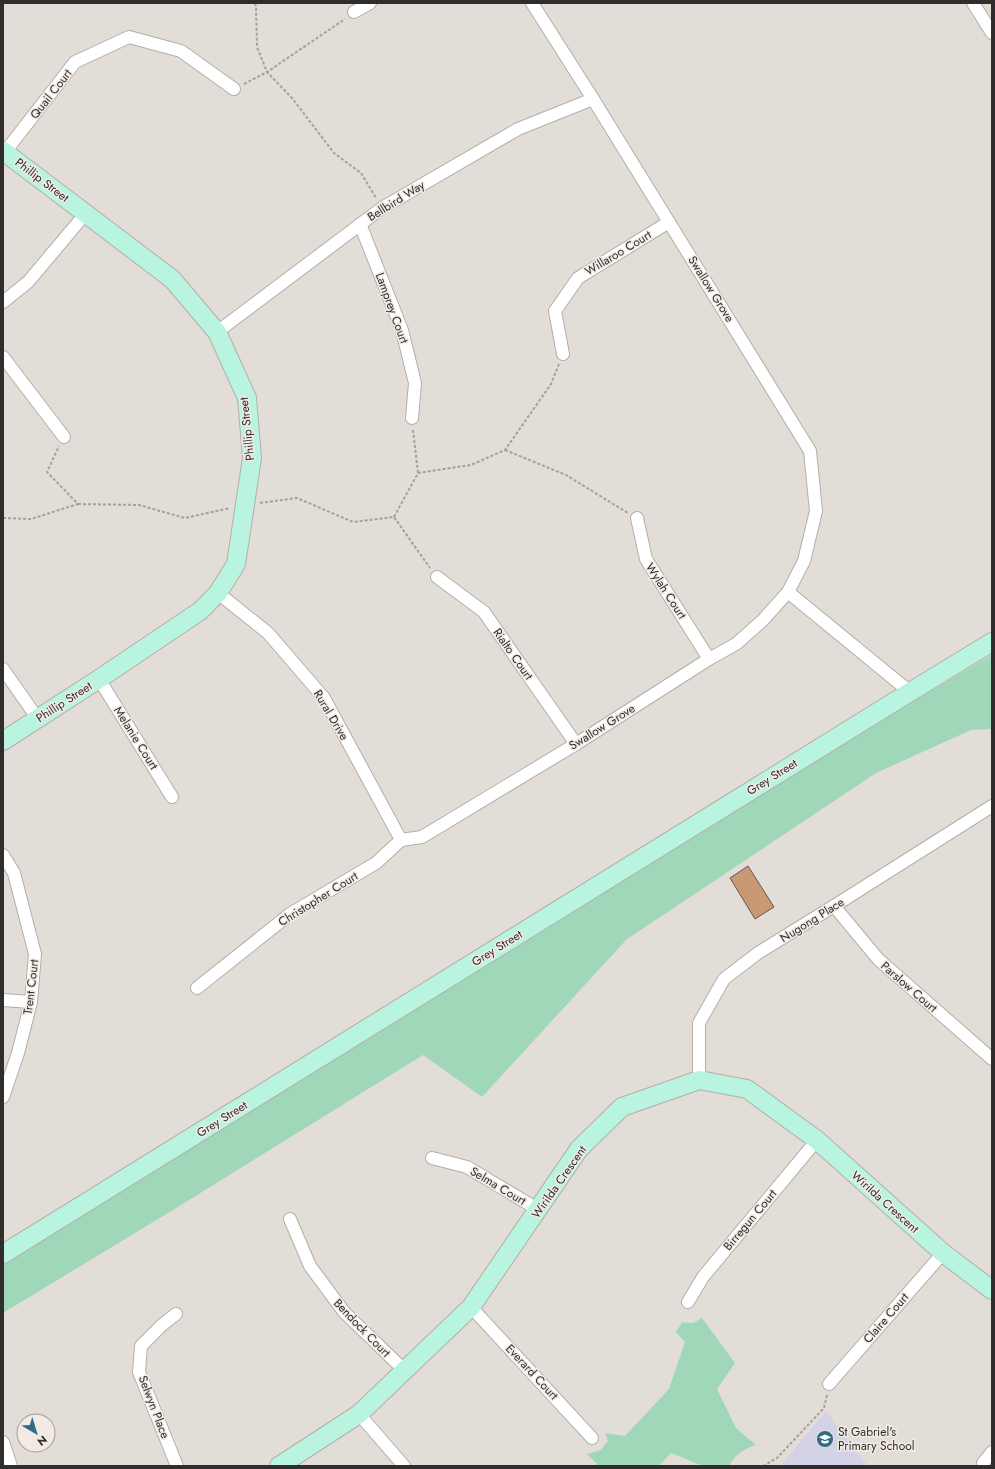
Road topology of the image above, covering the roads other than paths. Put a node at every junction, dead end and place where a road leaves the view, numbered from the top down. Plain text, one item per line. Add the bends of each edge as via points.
1 (370, 3) edge
2 (532, 3) edge
3 (973, 3) edge
4 (354, 12) road end
5 (992, 33) edge
6 (234, 89) road end
7 (593, 99) junction
8 (4, 152) edge
9 (86, 213) junction
10 (669, 222) junction
11 (360, 224) junction
12 (3, 302) edge
13 (217, 332) junction
14 (563, 354) road end
15 (3, 357) edge
16 (412, 418) road end
17 (64, 437) road end
18 (637, 518) road end
19 (437, 578) road end
20 (788, 592) junction
21 (218, 593) junction
22 (992, 642) edge
23 (709, 659) junction
24 (3, 669) edge
25 (99, 680) junction
26 (910, 692) junction
27 (38, 719) junction
28 (3, 740) edge
29 (576, 744) junction
30 (172, 797) dead end
31 (992, 806) edge
32 (401, 840) junction
33 (3, 855) edge
34 (834, 906) junction
35 (198, 988) dead end
36 (3, 1000) edge
37 (31, 1002) junction
38 (992, 1059) edge
39 (699, 1080) junction
40 (3, 1098) edge
41 (817, 1140) junction
42 (432, 1158) dead end
43 (538, 1210) junction
44 (290, 1219) dead end
45 (943, 1253) junction
46 (3, 1254) edge
47 (992, 1290) edge
48 (688, 1302) dead end
49 (471, 1307) junction
50 (176, 1314) dead end
51 (404, 1370) junction
52 (829, 1384) road end
53 (359, 1414) junction
54 (592, 1438) dead end
55 (3, 1442) edge
56 (992, 1452) edge
57 (983, 1463) dead end
58 (11, 1466) edge
59 (177, 1466) edge
60 (279, 1466) edge
61 (404, 1466) edge

1 - 4 street
2 - 7 street, Swallow Grove
3 - 5 street
6 - 8 street, Quail Court via 181,51 129,37 75,62
7 - 10 street, Swallow Grove
7 - 11 street, Bellbird Way via 518,130 382,208
8 - 9 street, Phillip Street
9 - 12 street via 28,282
9 - 13 street, Phillip Street via 172,279
10 - 14 street, Willaroo Court via 578,278 555,311
10 - 20 street, Swallow Grove via 810,451 816,511 804,561
11 - 13 street, Bellbird Way
11 - 16 street, Lamprey Court via 402,330 415,383
13 - 21 street, Phillip Street via 247,398 252,458 236,564
15 - 17 street
18 - 23 street, Wylah Court via 646,560
19 - 29 street, Rialto Court via 484,612
20 - 23 street, Swallow Grove via 763,620 736,644
20 - 26 street
21 - 25 street, Phillip Street via 200,611
21 - 32 street, Rural Drive via 268,633 324,698
22 - 26 street, Grey Street
23 - 29 street, Swallow Grove
24 - 27 street
25 - 27 street, Phillip Street
25 - 30 street, Melanie Court
26 - 46 street, Grey Street
27 - 28 street, Phillip Street
29 - 32 street, Swallow Grove via 422,837
31 - 34 street, Nugong Place
32 - 35 street, Christopher Court via 376,863 290,914
33 - 37 street, Trent Court via 14,873 34,954
34 - 38 street, Parslow Court via 878,959
34 - 39 street, Nugong Place via 758,953 724,979 699,1023
36 - 37 street
37 - 40 street, Trent Court
39 - 41 street, Wirilda Crescent via 747,1089
39 - 43 street, Wirilda Crescent via 622,1107 579,1149
41 - 45 street, Wirilda Crescent
41 - 48 street, Birregun Court via 703,1277
42 - 43 street, Selma Court via 467,1167
43 - 49 street, Wirilda Crescent
44 - 51 street, Bendock Court via 310,1266 344,1312
45 - 47 street, Wirilda Crescent
45 - 52 street, Claire Court
49 - 51 street, Wirilda Crescent
49 - 54 street, Everard Court
50 - 59 street, Selwyn Place via 141,1346 139,1372
51 - 53 street, Wirilda Crescent
53 - 60 street, Wirilda Crescent
53 - 61 street
55 - 58 street
56 - 57 street

